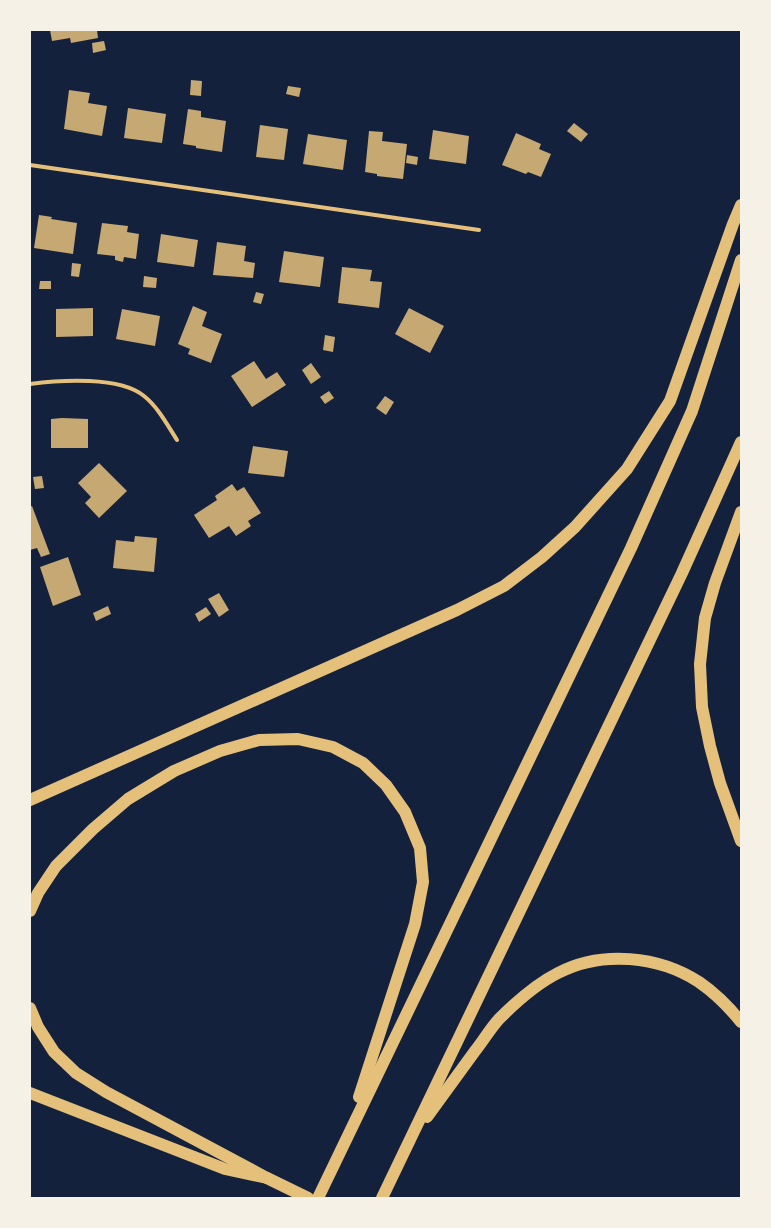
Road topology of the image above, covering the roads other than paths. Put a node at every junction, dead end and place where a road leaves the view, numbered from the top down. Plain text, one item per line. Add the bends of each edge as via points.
1 (30, 165) edge
2 (741, 205) edge
3 (479, 230) dead end
4 (741, 260) edge
5 (30, 384) edge
6 (177, 440) dead end
7 (741, 442) edge
8 (741, 512) edge
9 (30, 800) edge
10 (741, 841) edge
11 (30, 911) edge
12 (30, 1008) edge
13 (741, 1022) edge
14 (30, 1093) edge
15 (345, 1141) junction
16 (409, 1142) junction
17 (266, 1178) junction
18 (308, 1198) edge
19 (318, 1198) edge
20 (382, 1198) edge

1 - 3 street
2 - 9 highway via 670,401 627,469 575,527 542,557 504,586 456,610
4 - 15 highway via 692,411 631,548
5 - 6 street via 55,381 120,384 144,396 162,416
7 - 16 highway via 682,573
8 - 10 highway via 705,618 700,664 702,707 710,746
11 - 15 highway via 38,893 56,866 93,829 128,799 174,771 220,751 259,740 298,739 332,747 363,763 386,785 405,812 420,848 423,882 415,924
12 - 17 highway via 38,1027 54,1052 76,1073 106,1092
13 - 16 highway via 700,982 676,970 647,961 618,958 586,962 558,972 529,991 498,1020
14 - 17 highway via 225,1169
15 - 19 highway
16 - 20 highway
17 - 18 highway

